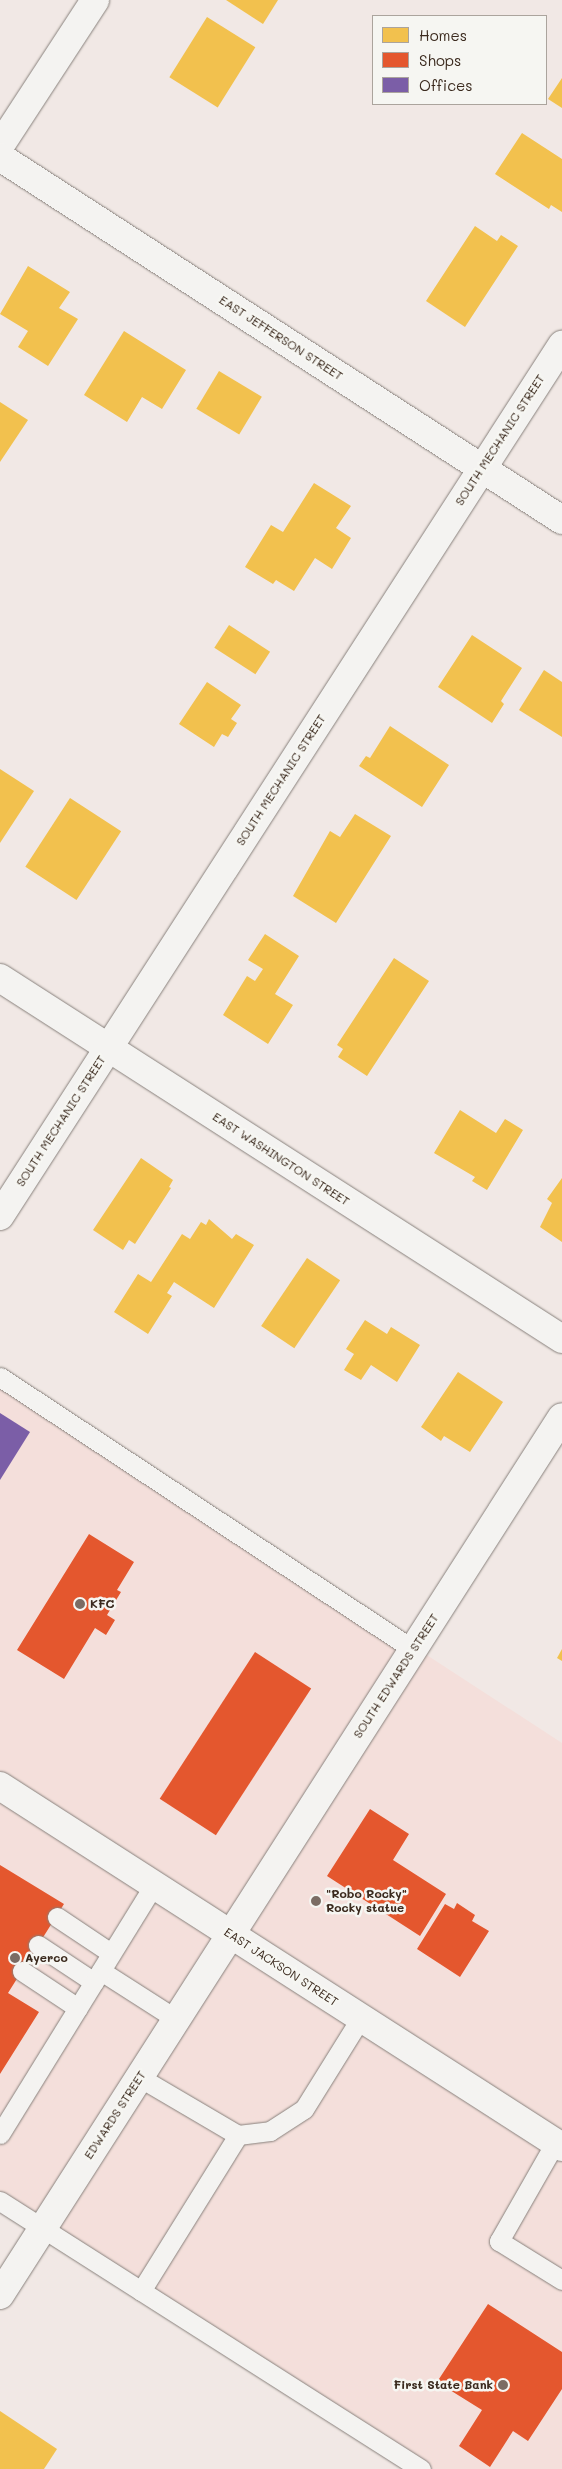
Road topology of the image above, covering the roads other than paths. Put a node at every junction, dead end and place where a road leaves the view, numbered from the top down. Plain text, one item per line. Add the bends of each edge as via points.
1 (95, 0) edge
2 (0, 146) edge
3 (0, 157) edge
4 (562, 345) edge
5 (482, 468) junction
6 (562, 520) edge
7 (0, 978) edge
8 (108, 1048) junction
9 (0, 1216) edge
10 (562, 1339) edge
11 (0, 1377) edge
12 (562, 1418) edge
13 (413, 1649) junction
14 (0, 1786) edge
15 (154, 1885) junction
16 (57, 1917) dead end
17 (230, 1934) junction
18 (38, 1945) dead end
19 (111, 1953) junction
20 (22, 1971) dead end
21 (98, 1976) junction
22 (78, 2008) junction
23 (360, 2018) junction
24 (176, 2019) junction
25 (139, 2077) junction
26 (0, 2134) edge
27 (238, 2135) junction
28 (559, 2145) edge
29 (0, 2201) edge
30 (43, 2228) junction
31 (562, 2280) edge
32 (141, 2291) junction
33 (0, 2295) edge
34 (421, 2469) edge

1 - 2 main road
3 - 5 main road, EAST JEFFERSON STREET
4 - 5 main road, SOUTH MECHANIC STREET
5 - 6 main road, EAST JEFFERSON STREET
5 - 8 main road, SOUTH MECHANIC STREET
7 - 8 main road, EAST WASHINGTON STREET
8 - 9 main road, SOUTH MECHANIC STREET
8 - 10 main road, EAST WASHINGTON STREET
11 - 13 lane
12 - 13 main road, SOUTH EDWARDS STREET
13 - 17 main road, SOUTH EDWARDS STREET
14 - 15 main road, EAST JACKSON STREET
15 - 17 main road, EAST JACKSON STREET
15 - 19 lane
16 - 19 lane
17 - 23 main road, EAST JACKSON STREET
17 - 24 main road, EDWARDS STREET
18 - 21 lane
19 - 21 lane
20 - 22 lane
21 - 22 lane
21 - 24 lane
22 - 26 lane
23 - 27 lane via 304,2109 270,2131
23 - 28 main road, EAST JACKSON STREET
24 - 25 main road, EDWARDS STREET
25 - 27 lane
25 - 30 main road, EDWARDS STREET
27 - 32 lane
28 - 31 lane via 498,2241
29 - 30 lane
30 - 32 lane
30 - 33 main road, EDWARDS STREET
32 - 34 lane

